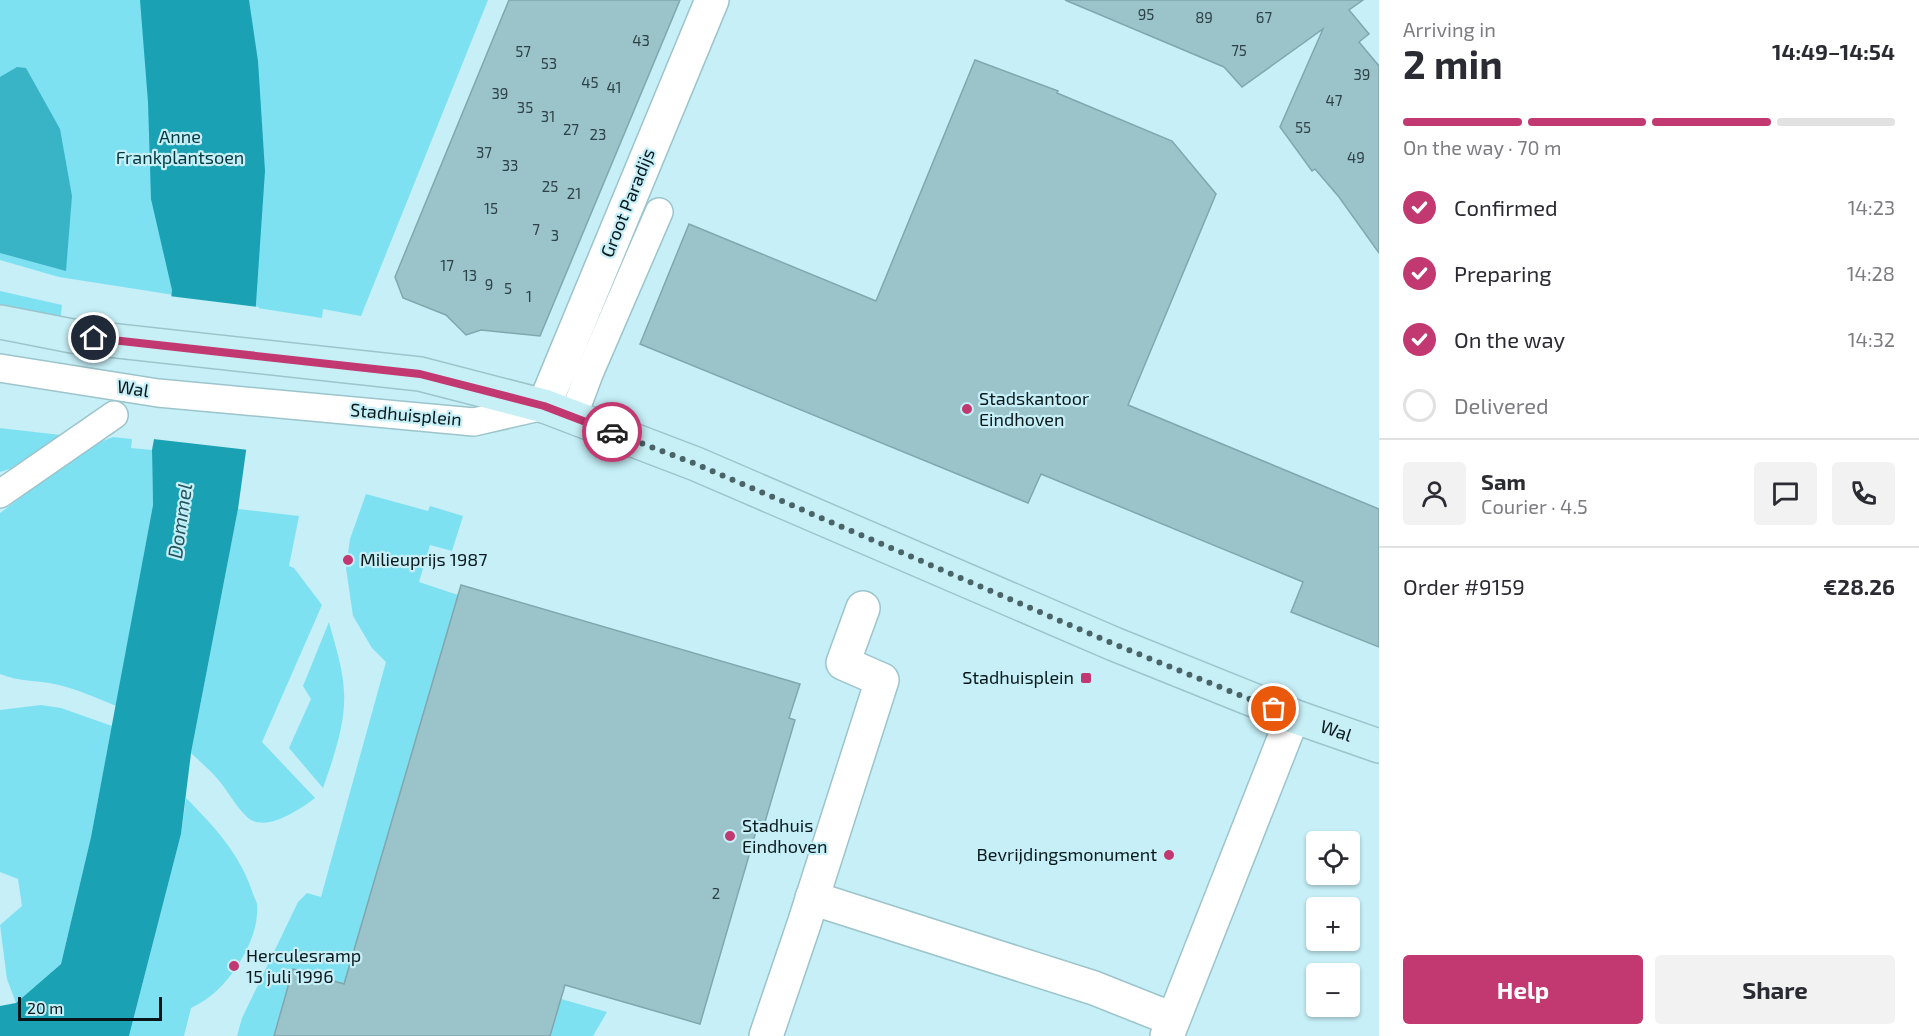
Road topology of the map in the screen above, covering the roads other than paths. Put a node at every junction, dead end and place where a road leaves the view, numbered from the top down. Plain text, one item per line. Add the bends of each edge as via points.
1 (712, 0) edge
2 (659, 212) dead end
3 (0, 322) edge
4 (0, 368) edge
5 (268, 402) joint
6 (558, 412) junction
7 (114, 415) dead end
8 (0, 494) edge
9 (863, 608) dead end
10 (1293, 716) junction
11 (1379, 746) edge
12 (812, 898) junction
13 (1170, 1027) edge
14 (766, 1036) edge

1 - 6 street, Groot Paradijs
2 - 6 lane via 589,374
3 - 6 street, Stadhuisplein via 72,336 420,374
4 - 5 lane, Wal via 158,393
5 - 6 lane, Stadhuisplein via 474,422
6 - 10 street, Stadhuisplein via 696,464 1114,644
7 - 8 lane
9 - 12 street via 843,663 882,680
10 - 11 street, Wal
10 - 13 street
12 - 13 street via 1094,988 1157,1013
12 - 14 street

